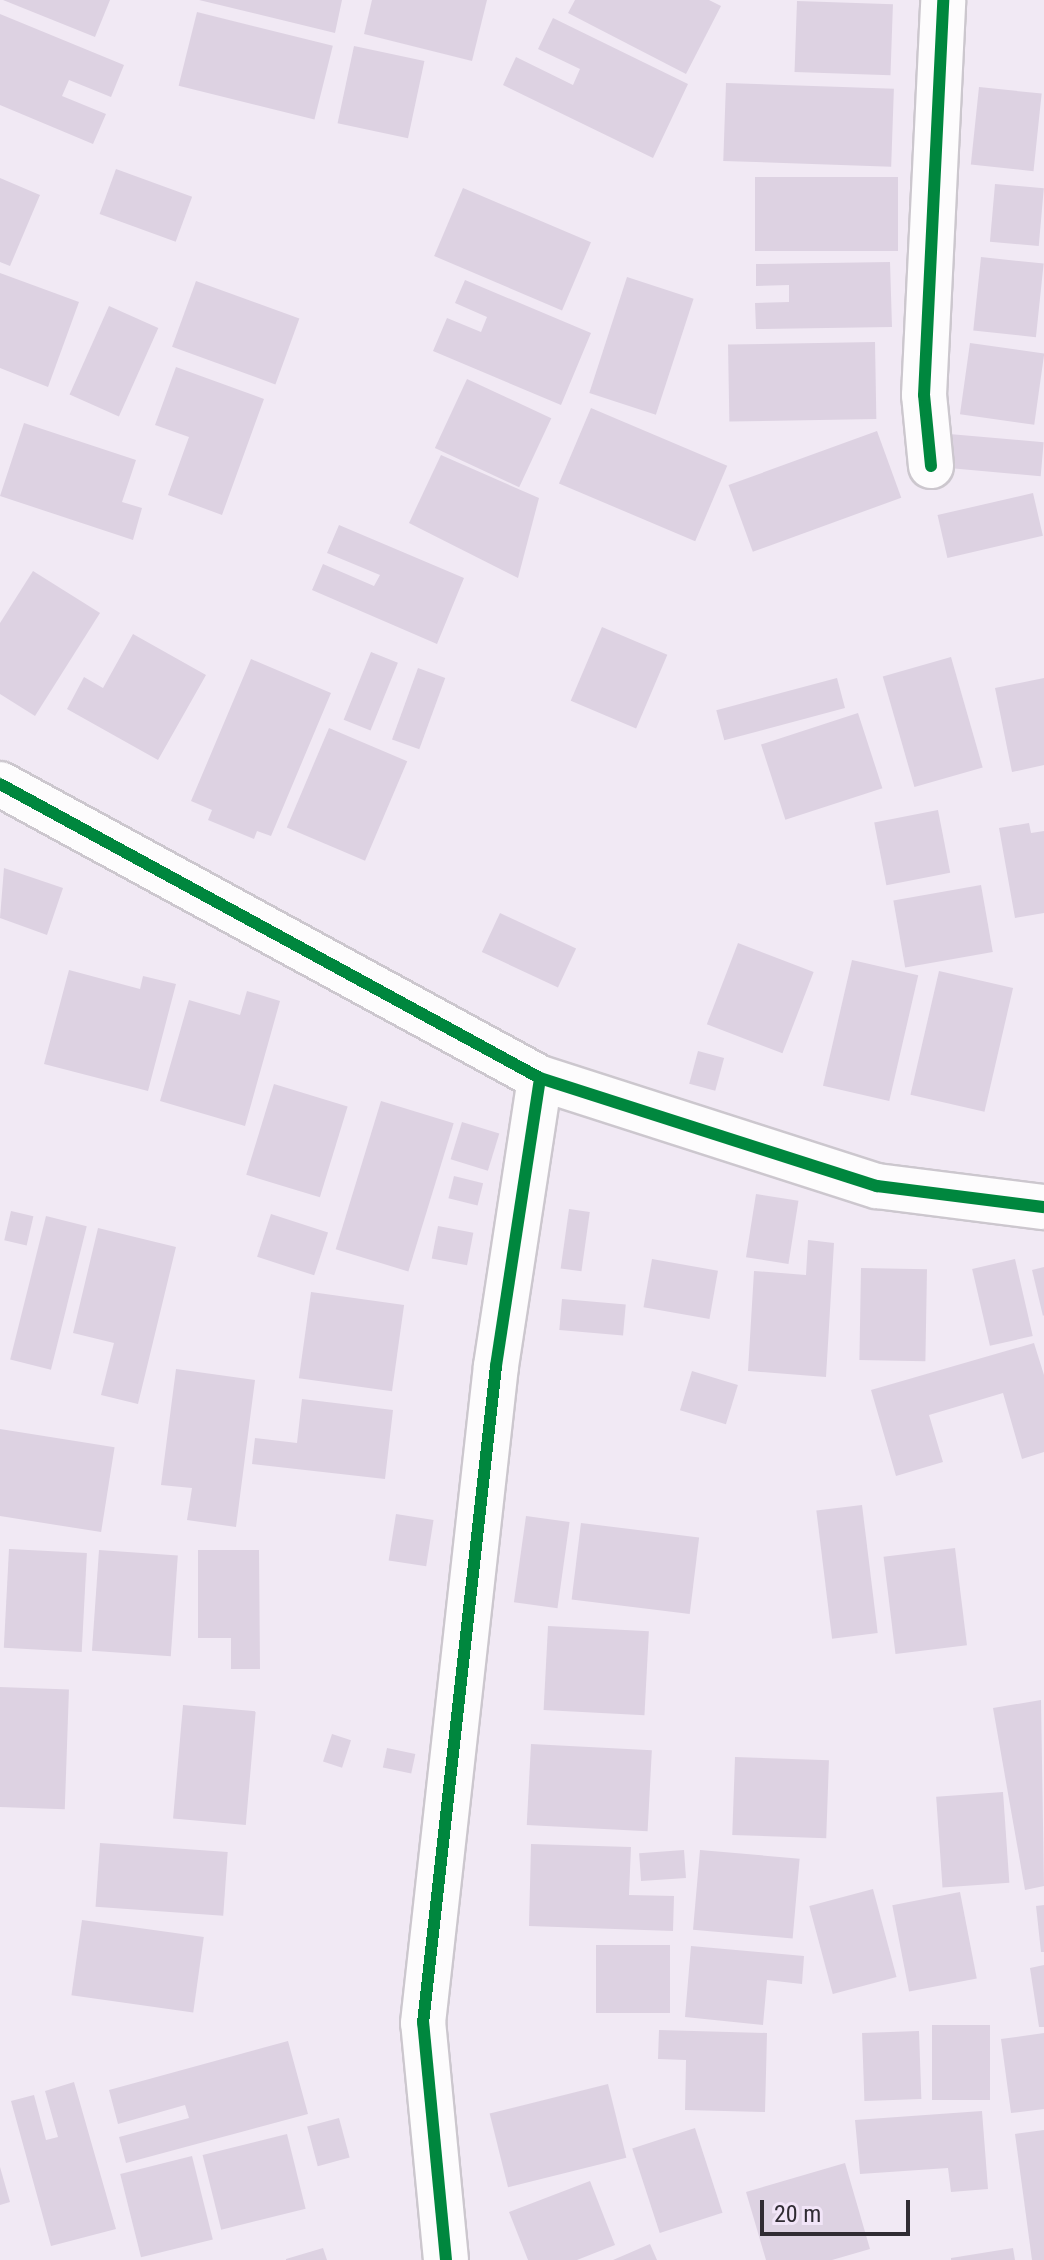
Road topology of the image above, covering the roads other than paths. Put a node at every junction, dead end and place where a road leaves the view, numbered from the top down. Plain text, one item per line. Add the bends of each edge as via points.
1 (943, 0) edge
2 (931, 466) dead end
3 (0, 784) edge
4 (540, 1078) junction
5 (1044, 1207) edge
6 (446, 2260) edge

1 - 2 street via 924,395
3 - 4 street
4 - 5 street via 877,1186
4 - 6 street via 496,1366 423,2023

